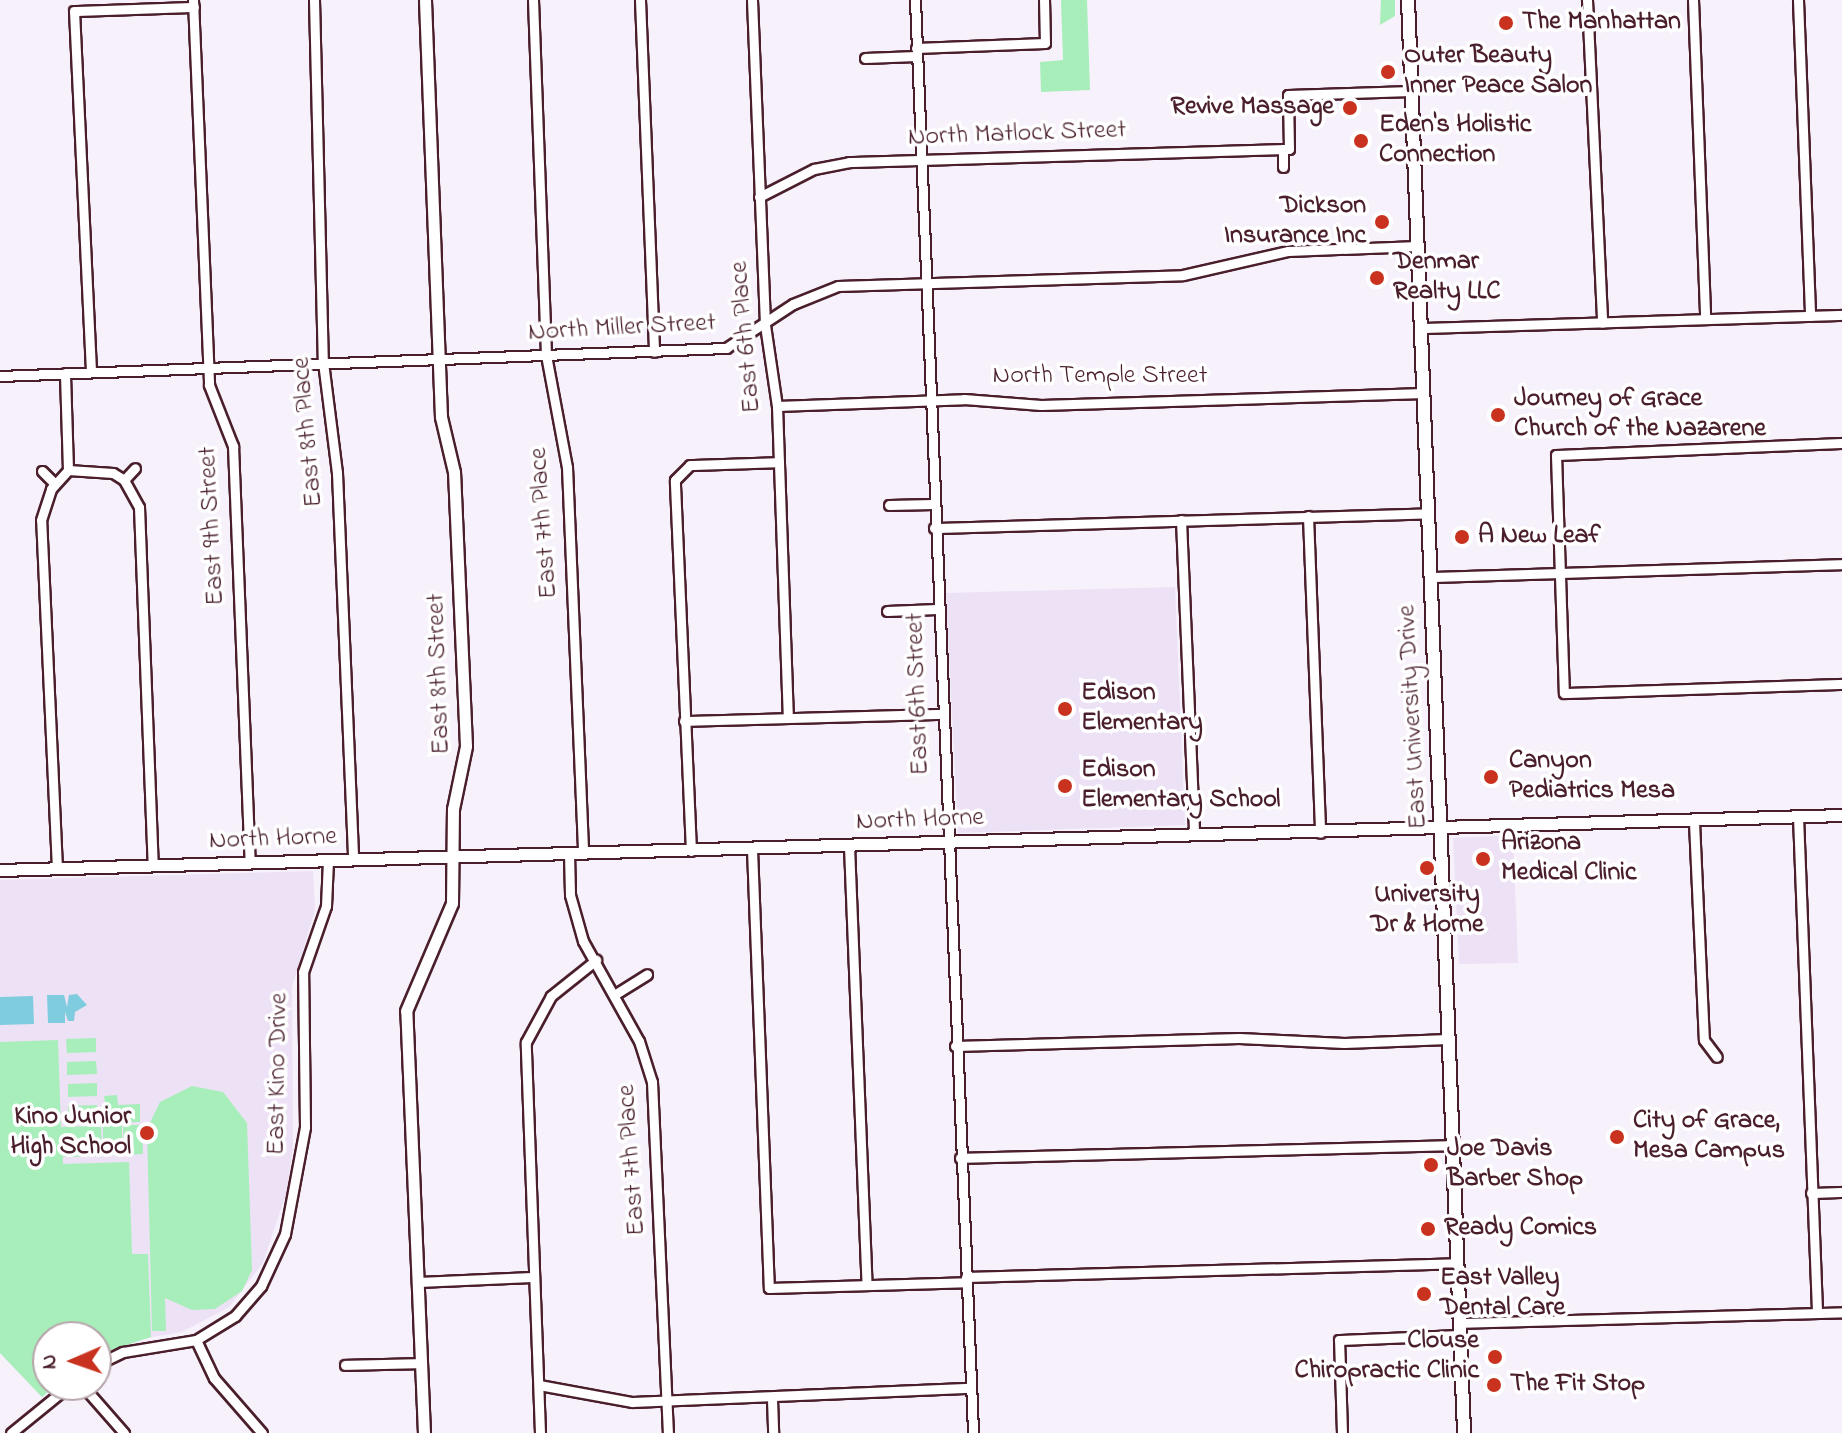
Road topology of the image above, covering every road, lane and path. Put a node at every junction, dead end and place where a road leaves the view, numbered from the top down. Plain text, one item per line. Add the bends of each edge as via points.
1 (314, 0) edge
2 (425, 0) edge
3 (533, 0) edge
4 (640, 0) edge
5 (752, 0) edge
6 (915, 0) edge
7 (1044, 0) edge
8 (1408, 0) edge
9 (1587, 0) edge
10 (1693, 0) edge
11 (1798, 0) edge
12 (194, 3) edge
13 (916, 52) junction
14 (865, 58) dead end
15 (1411, 91) junction
16 (1283, 149) junction
17 (921, 159) junction
18 (1283, 167) dead end
19 (759, 197) junction
20 (1418, 246) junction
21 (925, 283) junction
22 (1842, 315) edge
23 (1810, 316) junction
24 (1705, 319) junction
25 (1602, 323) junction
26 (765, 325) junction
27 (1421, 328) junction
28 (654, 352) junction
29 (546, 355) junction
30 (439, 357) junction
31 (323, 362) junction
32 (209, 367) junction
33 (91, 371) junction
34 (65, 373) junction
35 (0, 376) edge
36 (1424, 393) junction
37 (930, 401) junction
38 (777, 406) junction
39 (1842, 443) edge
40 (779, 462) junction
41 (135, 468) dead end
42 (68, 470) junction
43 (42, 471) dead end
44 (124, 480) junction
45 (54, 483) junction
46 (933, 504) junction
47 (889, 505) dead end
48 (1428, 513) junction
49 (1308, 516) junction
50 (1181, 520) junction
51 (934, 528) junction
52 (1842, 564) edge
53 (1560, 573) junction
54 (1430, 577) junction
55 (937, 609) junction
56 (887, 611) dead end
57 (1842, 684) edge
58 (941, 714) junction
59 (788, 718) junction
60 (684, 721) junction
61 (1842, 815) edge
62 (1798, 816) junction
63 (1694, 822) junction
64 (1441, 829) junction
65 (1320, 833) junction
66 (1194, 835) junction
67 (947, 842) junction
68 (849, 846) junction
69 (752, 849) junction
70 (691, 851) junction
71 (569, 853) junction
72 (583, 853) junction
73 (453, 857) junction
74 (353, 860) junction
75 (328, 861) junction
76 (250, 863) junction
77 (153, 866) junction
78 (57, 869) junction
79 (0, 870) edge
80 (596, 960) junction
81 (647, 974) dead end
82 (614, 995) junction
83 (1448, 1039) junction
84 (955, 1046) junction
85 (1717, 1057) dead end
86 (1453, 1145) junction
87 (960, 1158) junction
88 (1842, 1192) edge
89 (1811, 1193) junction
90 (1457, 1263) junction
91 (533, 1277) junction
92 (966, 1280) junction
93 (417, 1282) junction
94 (867, 1285) junction
95 (1817, 1312) junction
96 (1842, 1312) edge
97 (1460, 1329) junction
98 (196, 1340) junction
99 (112, 1357) edge
100 (421, 1363) junction
101 (345, 1365) dead end
102 (539, 1385) junction
103 (971, 1388) junction
104 (772, 1399) junction
105 (50, 1401) edge
106 (96, 1401) edge
107 (668, 1402) junction
108 (11, 1433) edge
109 (124, 1433) edge
110 (262, 1433) edge
111 (424, 1433) edge
112 (540, 1433) edge
113 (668, 1433) edge
114 (773, 1433) edge
115 (973, 1433) edge
116 (1342, 1433) edge
117 (1464, 1433) edge

1 - 31 street, East 8th Place
2 - 30 street, East 8th Street
3 - 29 street, East 7th Place
4 - 28 street
5 - 19 street, East 6th Place
6 - 13 street, East 6th Street
7 - 13 street via 1045,43
8 - 15 main road, East University Drive
9 - 25 street
10 - 24 street
11 - 23 street
12 - 32 street, East 9th Street
12 - 33 street via 74,11
13 - 14 street
13 - 17 street, East 6th Street
15 - 16 street via 1288,95 1289,149
15 - 20 main road, East University Drive
16 - 17 street, North Matlock Street
16 - 18 street
17 - 19 street, North Matlock Street via 832,164
17 - 21 street, East 6th Street
19 - 26 street, East 6th Place
20 - 21 street, North Miller Street via 1288,251 1183,275
20 - 27 main road, East University Drive
21 - 26 street, North Miller Street via 838,286 793,304
21 - 37 street, East 6th Street
22 - 23 street
23 - 24 street
24 - 25 street
25 - 27 street
26 - 28 street, North Miller Street via 726,348
26 - 38 street, East 6th Place
27 - 36 main road, East University Drive
28 - 29 street, North Miller Street
29 - 30 street, North Miller Street
29 - 72 street, East 7th Place via 567,467
30 - 31 street, North Miller Street
30 - 73 street, East 8th Street via 441,421 454,472 466,746 453,809
31 - 32 street, North Miller Street
31 - 74 street, East 8th Place via 337,473
32 - 33 street, North Miller Street
32 - 76 street, East 9th Street via 209,385 233,446
33 - 34 street, North Miller Street
34 - 35 street, North Miller Street
34 - 42 street
36 - 37 street, North Temple Street via 1041,405
36 - 48 main road, East University Drive
37 - 38 street, North Temple Street
37 - 46 street, East 6th Street
38 - 40 street, East 6th Place
39 - 53 street via 1556,455
40 - 59 street, East 6th Place
40 - 60 street via 690,465 677,475
41 - 44 street
42 - 44 street via 103,470
42 - 45 street
43 - 45 street
44 - 77 street via 139,507 142,531
45 - 78 street via 41,520
46 - 47 street
46 - 51 street, East 6th Street
48 - 49 street
48 - 54 main road, East University Drive
49 - 50 street
49 - 65 street
50 - 51 street
50 - 66 street
51 - 55 street, East 6th Street
52 - 53 street
53 - 54 street
53 - 57 street via 1564,693
54 - 64 main road, East University Drive
55 - 56 street
55 - 58 street, East 6th Street
58 - 59 street
58 - 67 street, East 6th Street
59 - 60 street
60 - 70 street
61 - 62 street, North Horne
62 - 63 street, North Horne
62 - 89 street
63 - 64 street, North Horne
63 - 85 street via 1704,1040
64 - 65 street, North Horne
64 - 83 main road, East University Drive
65 - 66 street, North Horne
66 - 67 street, North Horne
67 - 68 street, North Horne
67 - 84 street, East 6th Street
68 - 69 street, North Horne
68 - 94 street
69 - 70 street, North Horne
69 - 94 street via 769,1288
70 - 72 street, North Horne
71 - 72 street, North Horne
71 - 73 street, North Horne
71 - 80 street, East 7th Place via 575,918
73 - 74 street, North Horne
73 - 93 street, East 8th Street via 447,921 418,974 406,1011
74 - 75 street, North Horne
75 - 76 street, North Horne
75 - 98 street, East Kino Drive via 326,906 303,972 305,1127 285,1234 261,1286 235,1316
76 - 77 street, North Horne
77 - 78 street, North Horne
78 - 79 street, North Horne
80 - 82 street, East 7th Place
80 - 91 street via 551,996 526,1042
81 - 82 street
82 - 107 street, East 7th Place via 639,1041 656,1105
83 - 84 street
83 - 86 main road, East University Drive
84 - 87 street, East 6th Street
86 - 87 street
86 - 90 main road, East University Drive
87 - 92 street, East 6th Street
88 - 89 street
89 - 95 street
90 - 92 street
90 - 97 main road, East University Drive
91 - 93 street
91 - 102 street
92 - 94 street
92 - 103 street, East 6th Street
93 - 100 street, East 8th Street
95 - 96 street
95 - 97 street
97 - 116 street via 1339,1340
97 - 117 main road, East University Drive
98 - 99 street, East Kino Drive
98 - 110 street via 214,1378
100 - 101 street
100 - 111 street, East 8th Street
102 - 107 street via 632,1402
102 - 112 street
103 - 104 street
103 - 115 street, East 6th Street
104 - 107 street
104 - 114 street
105 - 108 street
106 - 109 street
107 - 113 street, East 7th Place

